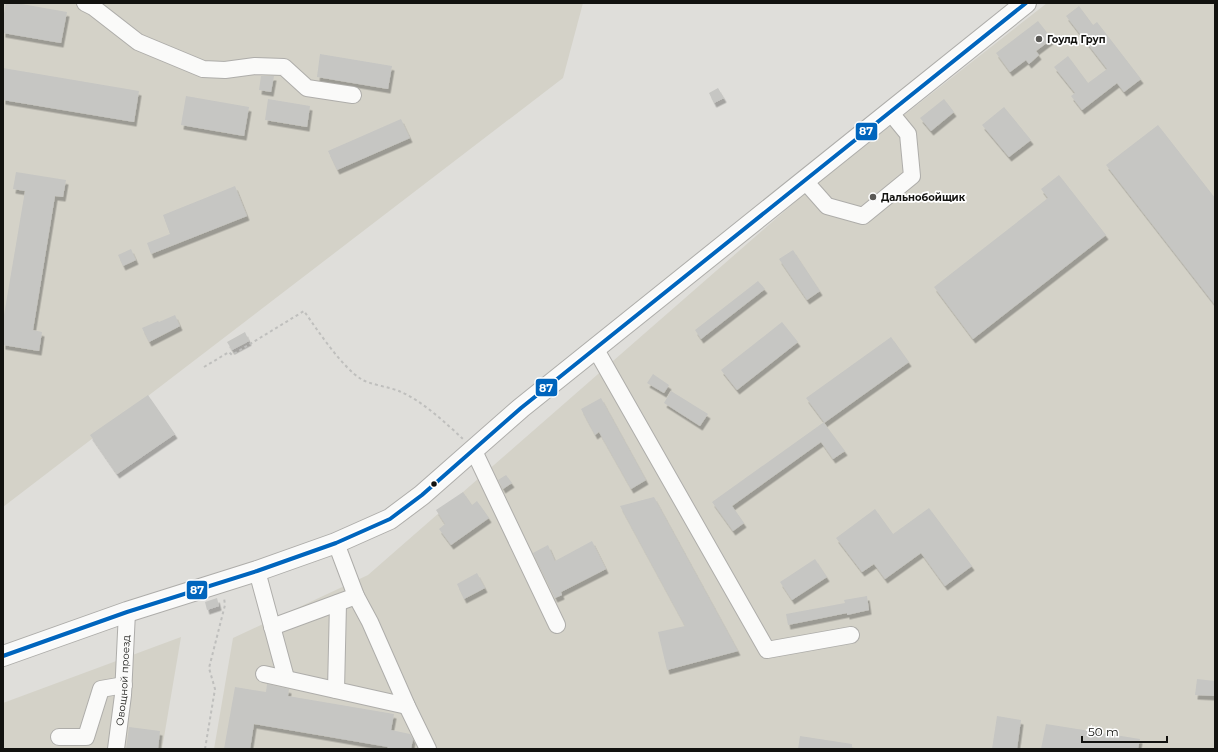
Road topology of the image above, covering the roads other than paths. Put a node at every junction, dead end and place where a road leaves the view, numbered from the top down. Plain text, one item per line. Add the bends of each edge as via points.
1 (85, 3) edge
2 (1026, 3) edge
3 (353, 95) dead end
4 (890, 112) junction
5 (804, 180) junction
6 (595, 348) junction
7 (473, 449) junction
8 (336, 543) junction
9 (257, 571) junction
10 (356, 596) junction
11 (338, 603) junction
12 (127, 612) junction
13 (557, 625) dead end
14 (272, 627) junction
15 (851, 635) dead end
16 (3, 656) edge
17 (264, 674) dead end
18 (286, 678) junction
19 (124, 684) junction
20 (336, 690) junction
21 (407, 706) junction
22 (59, 737) dead end
23 (116, 749) edge
24 (428, 749) edge

1 - 3 street via 138,42 203,69 284,67 307,88
2 - 4 main road via 940,80
4 - 5 main road
4 - 5 street via 908,134 912,176 863,216 827,206
5 - 6 main road
6 - 7 main road
6 - 15 street via 767,650
7 - 8 main road via 407,507 390,518
7 - 13 street
8 - 9 main road
8 - 10 street
9 - 12 main road
9 - 14 street
10 - 11 street
10 - 21 street
11 - 14 street
11 - 20 street
12 - 16 main road
12 - 19 street, Овощной проезд
14 - 18 street
17 - 18 street
18 - 20 street
19 - 22 street via 101,690 86,737
19 - 23 street, Овощной проезд
20 - 21 street
21 - 24 street

